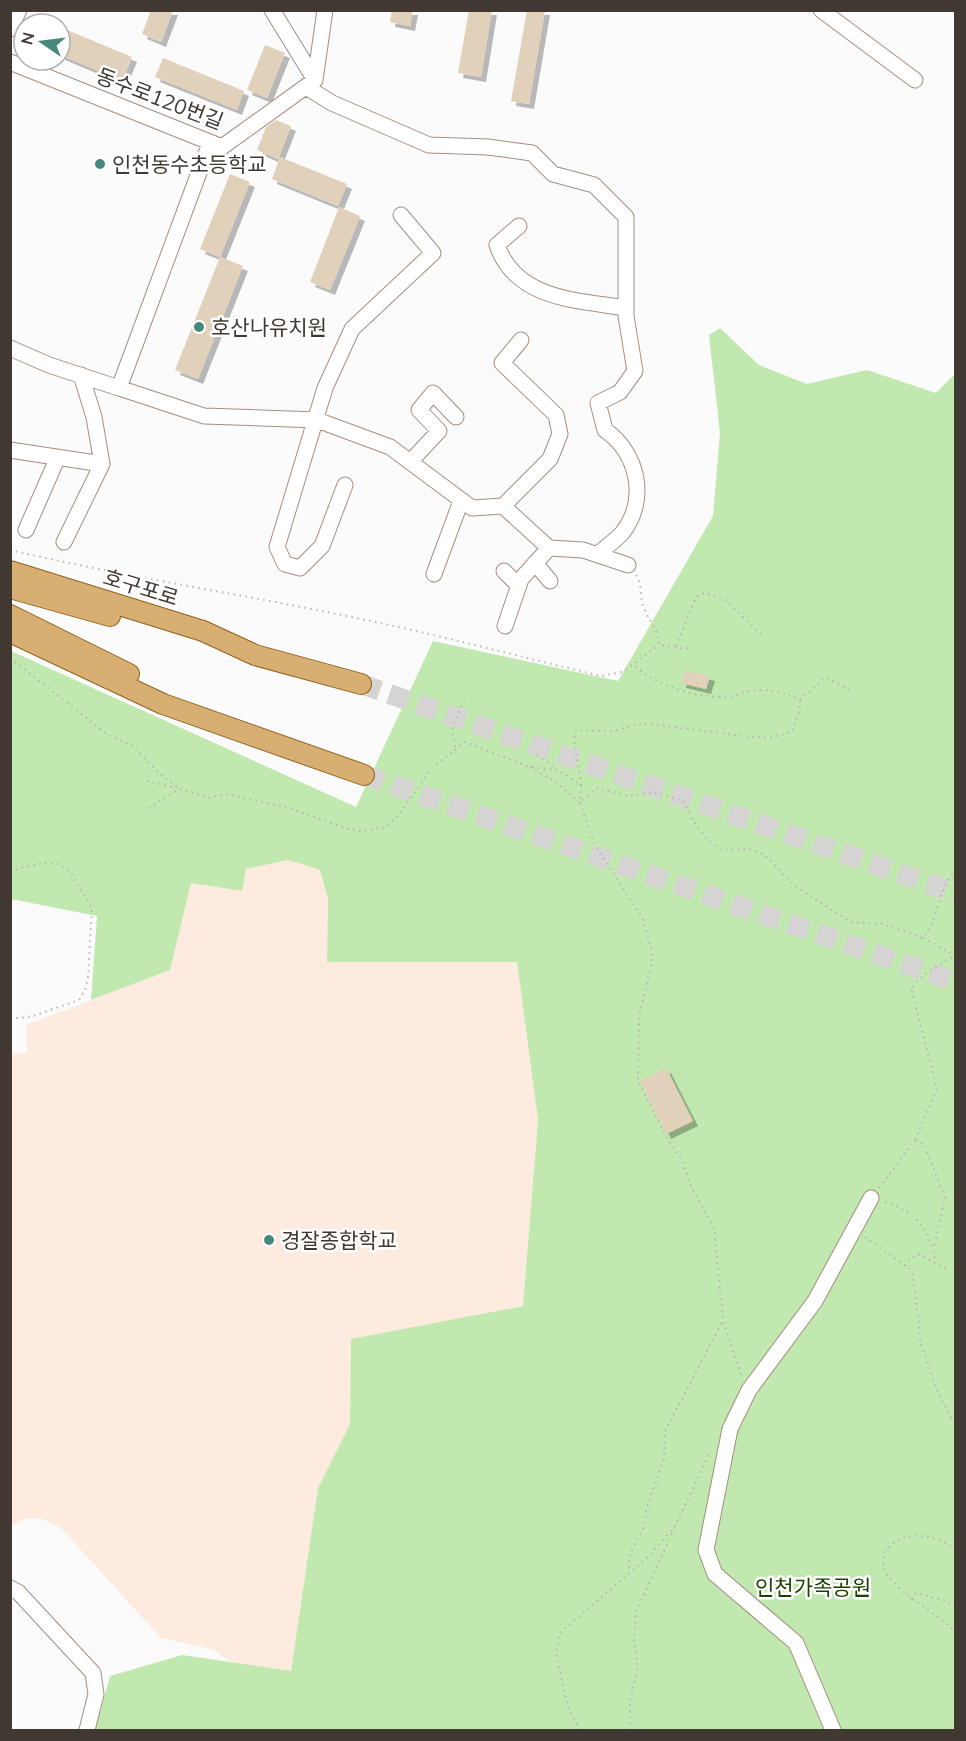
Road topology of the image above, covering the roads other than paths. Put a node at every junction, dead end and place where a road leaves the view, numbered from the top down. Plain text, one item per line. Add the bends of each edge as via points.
1 (19, 10) edge
2 (272, 10) edge
3 (325, 10) edge
4 (822, 10) edge
5 (10, 29) edge
6 (10, 62) edge
7 (915, 80) dead end
8 (311, 84) junction
9 (210, 142) junction
10 (402, 215) dead end
11 (519, 226) dead end
12 (626, 308) junction
13 (521, 340) dead end
14 (10, 348) edge
15 (81, 375) junction
16 (119, 388) junction
17 (456, 417) dead end
18 (317, 420) junction
19 (10, 450) edge
20 (57, 459) junction
21 (410, 462) junction
22 (102, 464) junction
23 (345, 485) dead end
24 (461, 501) junction
25 (503, 506) junction
26 (26, 530) dead end
27 (64, 542) dead end
28 (549, 548) junction
29 (598, 554) junction
30 (535, 563) junction
31 (628, 565) road end
32 (10, 571) edge
33 (504, 572) dead end
34 (434, 574) dead end
35 (550, 581) dead end
36 (519, 586) junction
37 (10, 588) edge
38 (10, 615) edge
39 (505, 626) dead end
40 (10, 632) edge
41 (255, 655) junction
42 (361, 684) tunnel mouth
43 (231, 728) junction
44 (364, 775) tunnel mouth
45 (871, 1198) road end
46 (14, 1590) edge
47 (87, 1731) edge
48 (833, 1731) edge

1 - 5 street
2 - 8 street
3 - 8 street
4 - 7 street
6 - 9 street, 동수로120번길
8 - 9 street, 동수로120번길 via 222,147
8 - 12 street via 332,103 429,144 532,153 553,174 594,185 626,217
9 - 16 street
10 - 18 street via 433,253 352,329 325,388
11 - 12 street via 497,245 517,277 543,294
12 - 29 street via 635,371 620,392 598,403 605,430 616,438 636,471 638,501 623,532
13 - 25 street via 502,363 556,415 560,434 550,459
14 - 15 street
15 - 16 street
15 - 22 street via 94,417
16 - 18 street via 204,416
17 - 21 street via 434,393 419,410 439,430
18 - 21 street via 390,447
18 - 23 street via 277,547 285,564 300,568 322,546
19 - 20 street
20 - 22 street
20 - 26 street
21 - 24 street
22 - 27 street
24 - 25 street via 472,508
24 - 34 street
25 - 28 street
28 - 29 street
28 - 30 street
29 - 31 street
30 - 35 street
30 - 36 street
32 - 41 main road, 호구포로 via 203,631
33 - 36 street
36 - 39 street
37 - 41 main road, 호구포로
38 - 43 main road
40 - 43 main road via 163,704
41 - 42 main road, 호구포로
43 - 44 main road
45 - 48 street via 815,1301 749,1390 730,1429 706,1550 715,1574 796,1643
46 - 47 street via 93,1673 96,1694

